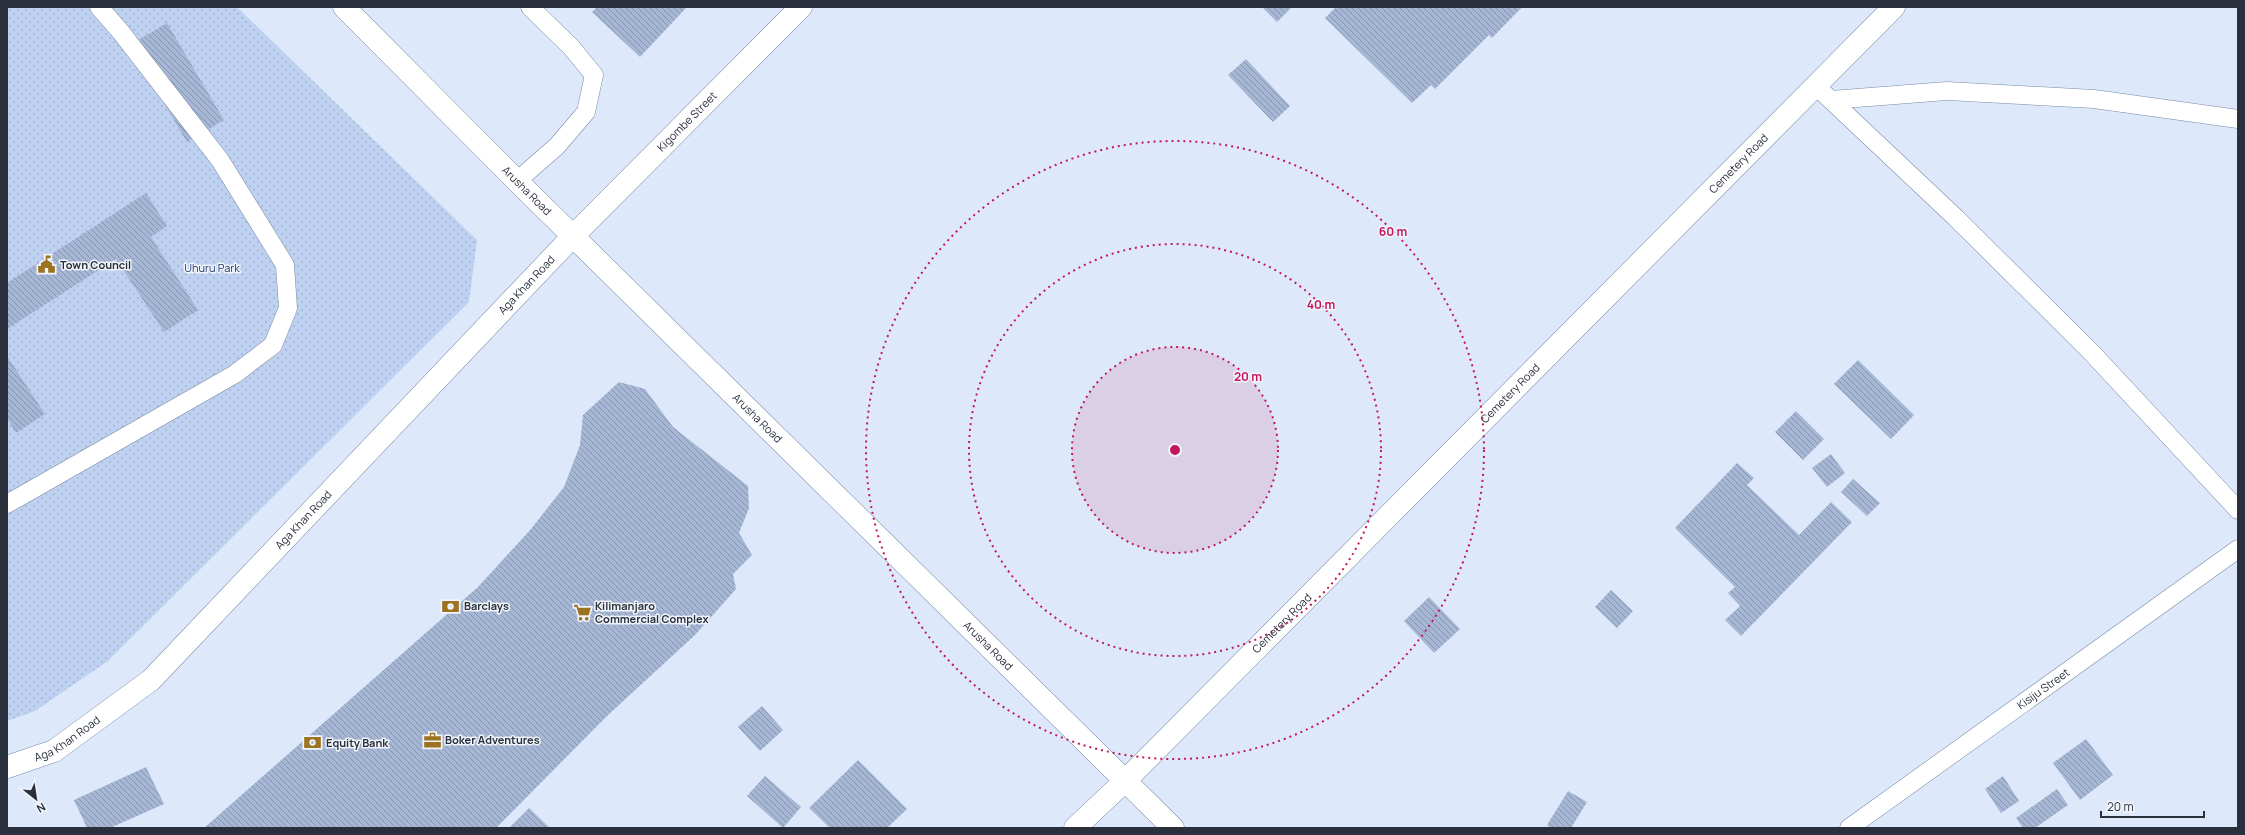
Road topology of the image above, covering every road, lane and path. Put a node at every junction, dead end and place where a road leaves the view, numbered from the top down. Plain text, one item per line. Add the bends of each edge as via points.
1 (99, 7) edge
2 (344, 7) edge
3 (530, 7) edge
4 (801, 7) edge
5 (1894, 7) edge
6 (1823, 93) junction
7 (2238, 118) edge
8 (517, 181) junction
9 (573, 236) junction
10 (7, 504) edge
11 (2238, 510) edge
12 (2238, 548) edge
13 (7, 767) edge
14 (1126, 780) junction
15 (1075, 828) edge
16 (1173, 828) edge
17 (1849, 828) edge

1 - 10 lane via 220,160 285,265 288,308 273,346 235,374
2 - 8 main road, Arusha Road
3 - 8 lane via 571,47 594,75 586,112 557,146
4 - 9 main road, Kigombe Street
5 - 6 main road, Cemetery Road
6 - 7 lane via 1947,91 2094,99
6 - 11 lane via 1956,218 2086,348
6 - 14 main road, Cemetery Road
8 - 9 main road, Arusha Road
9 - 13 main road, Aga Khan Road via 151,680 54,751
9 - 14 main road, Arusha Road
12 - 17 lane, Kisiju Street
14 - 15 main road, Cemetery Road
14 - 16 main road, Arusha Road

